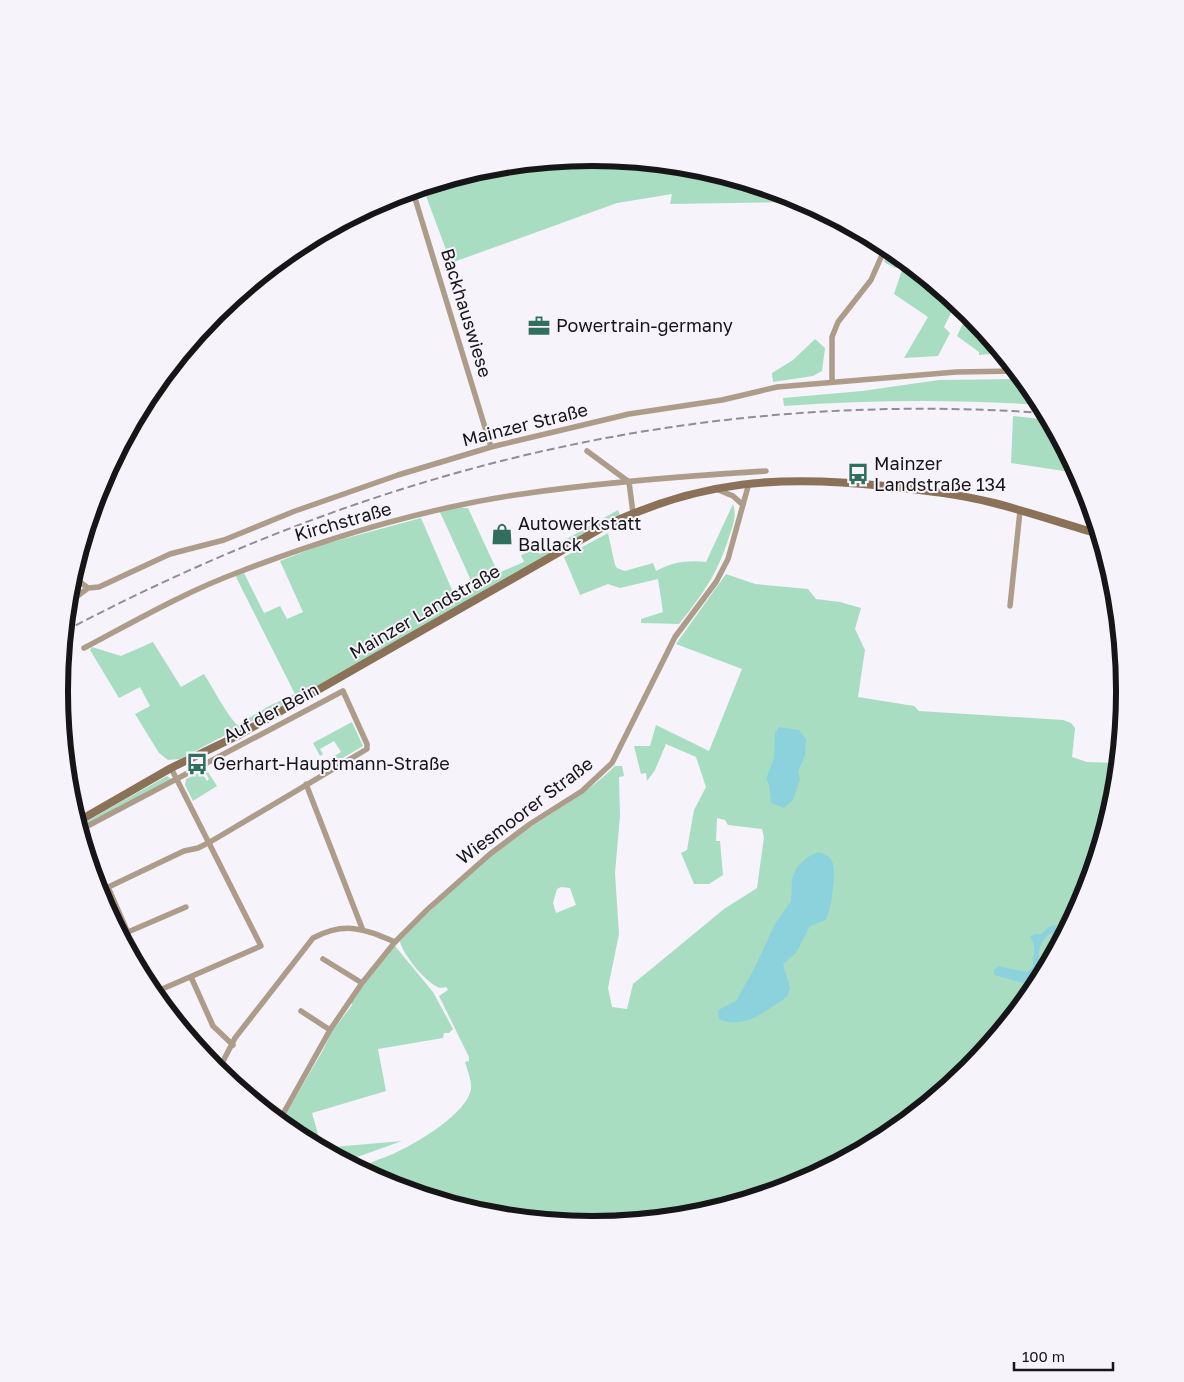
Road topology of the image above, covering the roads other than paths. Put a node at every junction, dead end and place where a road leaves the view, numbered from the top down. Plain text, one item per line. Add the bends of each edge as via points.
1 (415, 197) edge
2 (882, 255) edge
3 (1007, 371) edge
4 (832, 381) junction
5 (491, 447) junction
6 (587, 451) dead end
7 (766, 471) dead end
8 (629, 482) junction
9 (750, 483) junction
10 (712, 488) junction
11 (743, 505) junction
12 (1020, 511) junction
13 (633, 513) junction
14 (1092, 532) edge
15 (80, 581) edge
16 (88, 588) junction
17 (77, 597) edge
18 (1010, 606) dead end
19 (84, 648) dead end
20 (171, 768) junction
21 (177, 779) junction
22 (306, 784) junction
23 (83, 818) edge
24 (85, 827) edge
25 (210, 842) junction
26 (108, 887) joint
27 (186, 907) dead end
28 (362, 928) junction
29 (128, 933) joint
30 (395, 942) junction
31 (324, 959) dead end
32 (191, 977) junction
33 (362, 983) junction
34 (161, 989) edge
35 (301, 1011) dead end
36 (330, 1030) junction
37 (233, 1045) junction
38 (222, 1063) edge
39 (283, 1114) edge

1 - 5 street, Backhauswiese
2 - 4 street via 871,280 838,322 832,337
3 - 4 street, Mainzer Straße
4 - 5 street, Mainzer Straße via 778,387 722,400 628,414
5 - 16 street, Mainzer Straße via 353,490 224,540 170,554 99,587
6 - 8 street
7 - 8 street, Kirchstraße
8 - 13 street
8 - 19 street, Kirchstraße via 497,499 327,541 238,572 187,594
9 - 10 main road, Mainzer Landstraße
9 - 11 street, Wiesmoorer Straße
9 - 12 main road, Mainzer Landstraße via 799,480 857,483 959,496
10 - 11 street via 733,496
10 - 13 main road, Mainzer Landstraße
11 - 30 street, Wiesmoorer Straße via 728,559 700,606 675,637 612,762 598,778 490,854
12 - 14 main road, Mainzer Landstraße
12 - 18 street
13 - 20 main road, Mainzer Landstraße via 237,736
15 - 16 street
16 - 17 street, Mainzer Straße
20 - 21 street
20 - 23 main road, Mainzer Landstraße
21 - 22 street, Auf der Bein via 343,691 367,749
21 - 24 street, Auf der Bein
21 - 25 street
22 - 25 street
22 - 28 street
25 - 26 street
25 - 32 street via 261,946
26 - 29 street
27 - 29 street
28 - 30 street
28 - 37 street via 337,929 313,938 253,1014
30 - 33 street, Wiesmoorer Straße
31 - 33 street
32 - 34 street
32 - 37 street via 213,1026
33 - 36 street, Wiesmoorer Straße
35 - 36 street
36 - 39 street, Wiesmoorer Straße
37 - 38 street

